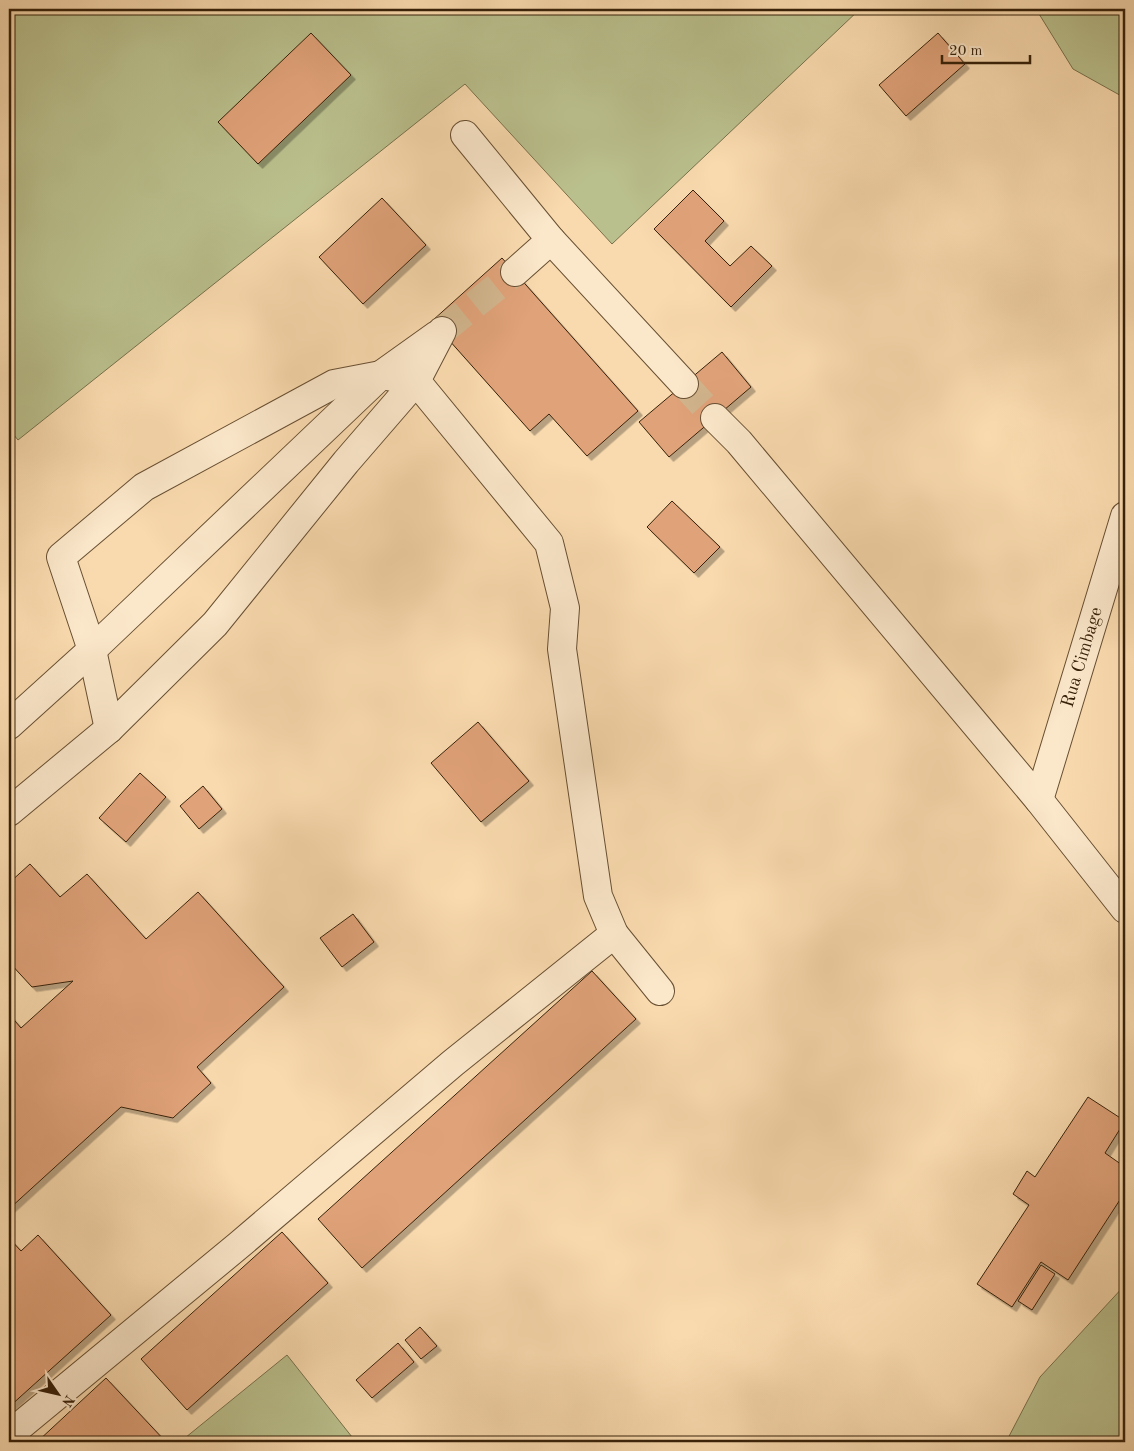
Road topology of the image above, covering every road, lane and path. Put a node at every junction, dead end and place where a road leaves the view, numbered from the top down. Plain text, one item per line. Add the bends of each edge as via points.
1 (464, 135) dead end
2 (551, 240) junction
3 (515, 272) tunnel mouth
4 (381, 375) junction
5 (416, 381) junction
6 (684, 384) tunnel mouth
7 (716, 418) tunnel mouth
8 (1125, 516) edge
9 (92, 650) junction
10 (9, 725) edge
11 (109, 729) junction
12 (1039, 800) junction
13 (9, 812) edge
14 (1125, 909) edge
15 (614, 934) junction
16 (660, 991) dead end
17 (9, 1434) edge

1 - 2 street
2 - 3 street
2 - 6 street
4 - 5 street
4 - 5 street via 442,331
4 - 9 street
4 - 9 street via 334,384 144,487 61,557
5 - 11 street via 215,624
5 - 15 street via 550,543 565,608 562,649 598,896
7 - 12 street
8 - 12 street, Rua Cimbage
9 - 10 street
9 - 11 street
11 - 13 street
12 - 14 street
15 - 16 street
15 - 17 street via 453,1063

